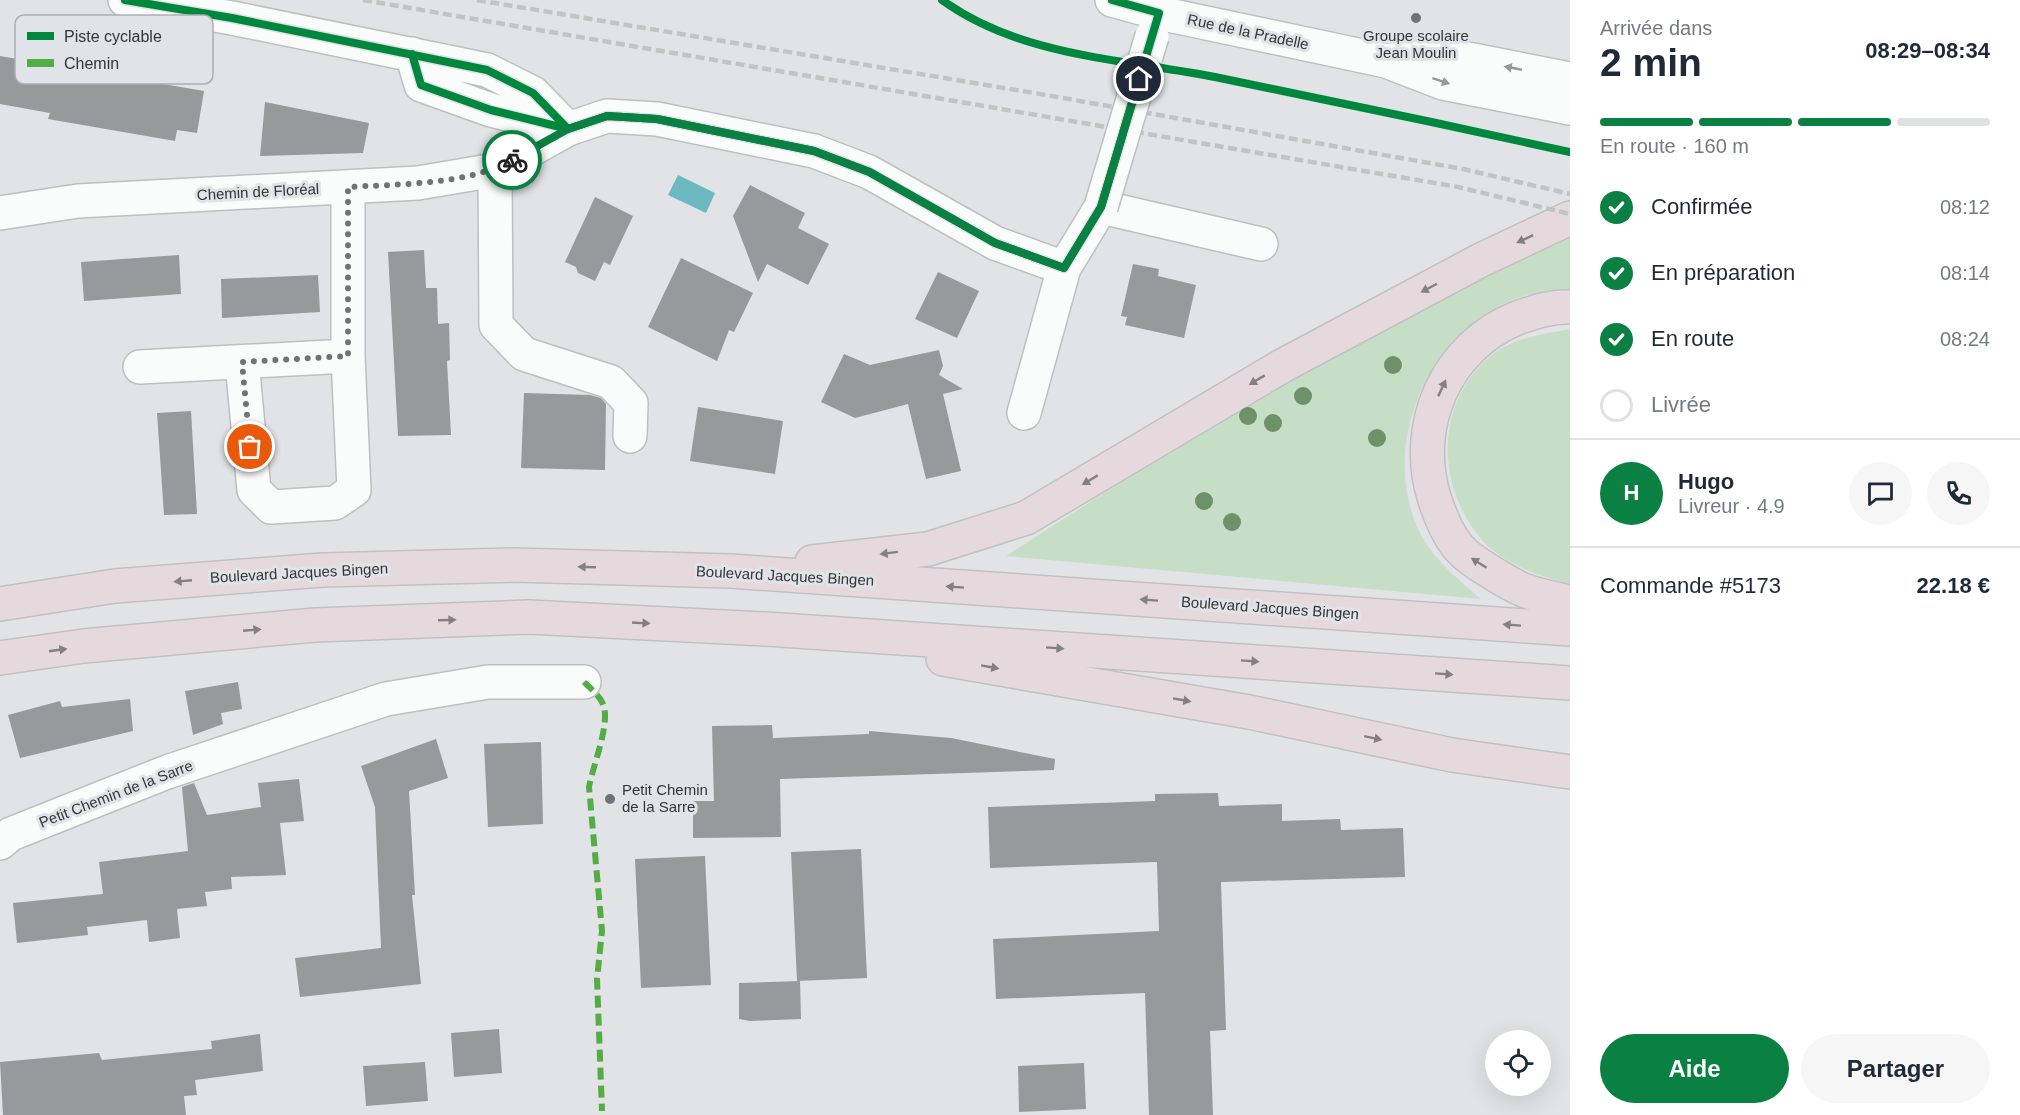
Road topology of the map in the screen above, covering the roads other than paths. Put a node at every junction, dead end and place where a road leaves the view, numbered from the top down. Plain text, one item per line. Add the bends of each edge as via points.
1 (125, 0) edge
2 (1112, 0) edge
3 (1157, 16) edge
4 (1386, 61) junction
5 (1570, 79) edge
6 (1570, 108) edge
7 (568, 129) junction
8 (495, 170) junction
9 (348, 187) junction
10 (1101, 207) junction
11 (0, 213) edge
12 (1570, 218) edge
13 (1261, 244) dead end
14 (1064, 268) junction
15 (1570, 307) edge
16 (348, 356) junction
17 (242, 362) junction
18 (140, 367) dead end
19 (1024, 414) dead end
20 (630, 436) dead end
21 (730, 572) junction
22 (1570, 602) edge
23 (0, 604) edge
24 (1570, 628) edge
25 (766, 629) junction
26 (0, 658) edge
27 (584, 682) dead end
28 (1570, 683) edge
29 (1570, 772) edge
30 (0, 843) edge

1 - 7 street via 412,54 421,85 492,110
2 - 3 street, Rue de la Pradelle
3 - 4 street, Rue de la Pradelle
3 - 10 street, bridge
5 -> 4 street, Rue de la Pradelle via 1447,55
4 -> 6 street, Rue de la Pradelle via 1443,83
7 - 8 street, Chemin de Floréal
7 - 14 street, Chemin de Floréal via 607,116 657,119 814,151 870,172 995,243
8 - 9 street, Chemin de Floréal via 418,183
8 - 20 street via 496,325 524,354 611,382 631,403
9 - 11 street, Chemin de Floréal via 78,201
9 - 16 street
10 - 13 street
10 - 14 street
12 -> 21 highway via 1480,260 1282,366 1026,518 928,549
14 - 19 street
22 -> 15 highway via 1524,591 1463,553 1441,518 1428,477 1427,441 1434,405 1464,353 1495,327 1535,311
16 - 17 street
16 - 17 street via 354,490 335,503 271,507 254,490
17 - 18 street
21 -> 23 highway, Boulevard Jacques Bingen via 515,565 323,570 115,586
24 -> 21 highway, Boulevard Jacques Bingen
26 -> 25 highway via 95,645 339,624 529,617
25 -> 28 highway
25 -> 29 highway via 1249,712 1452,755
27 - 30 street, Petit Chemin de la Sarre via 488,682 386,699 167,772 11,834

